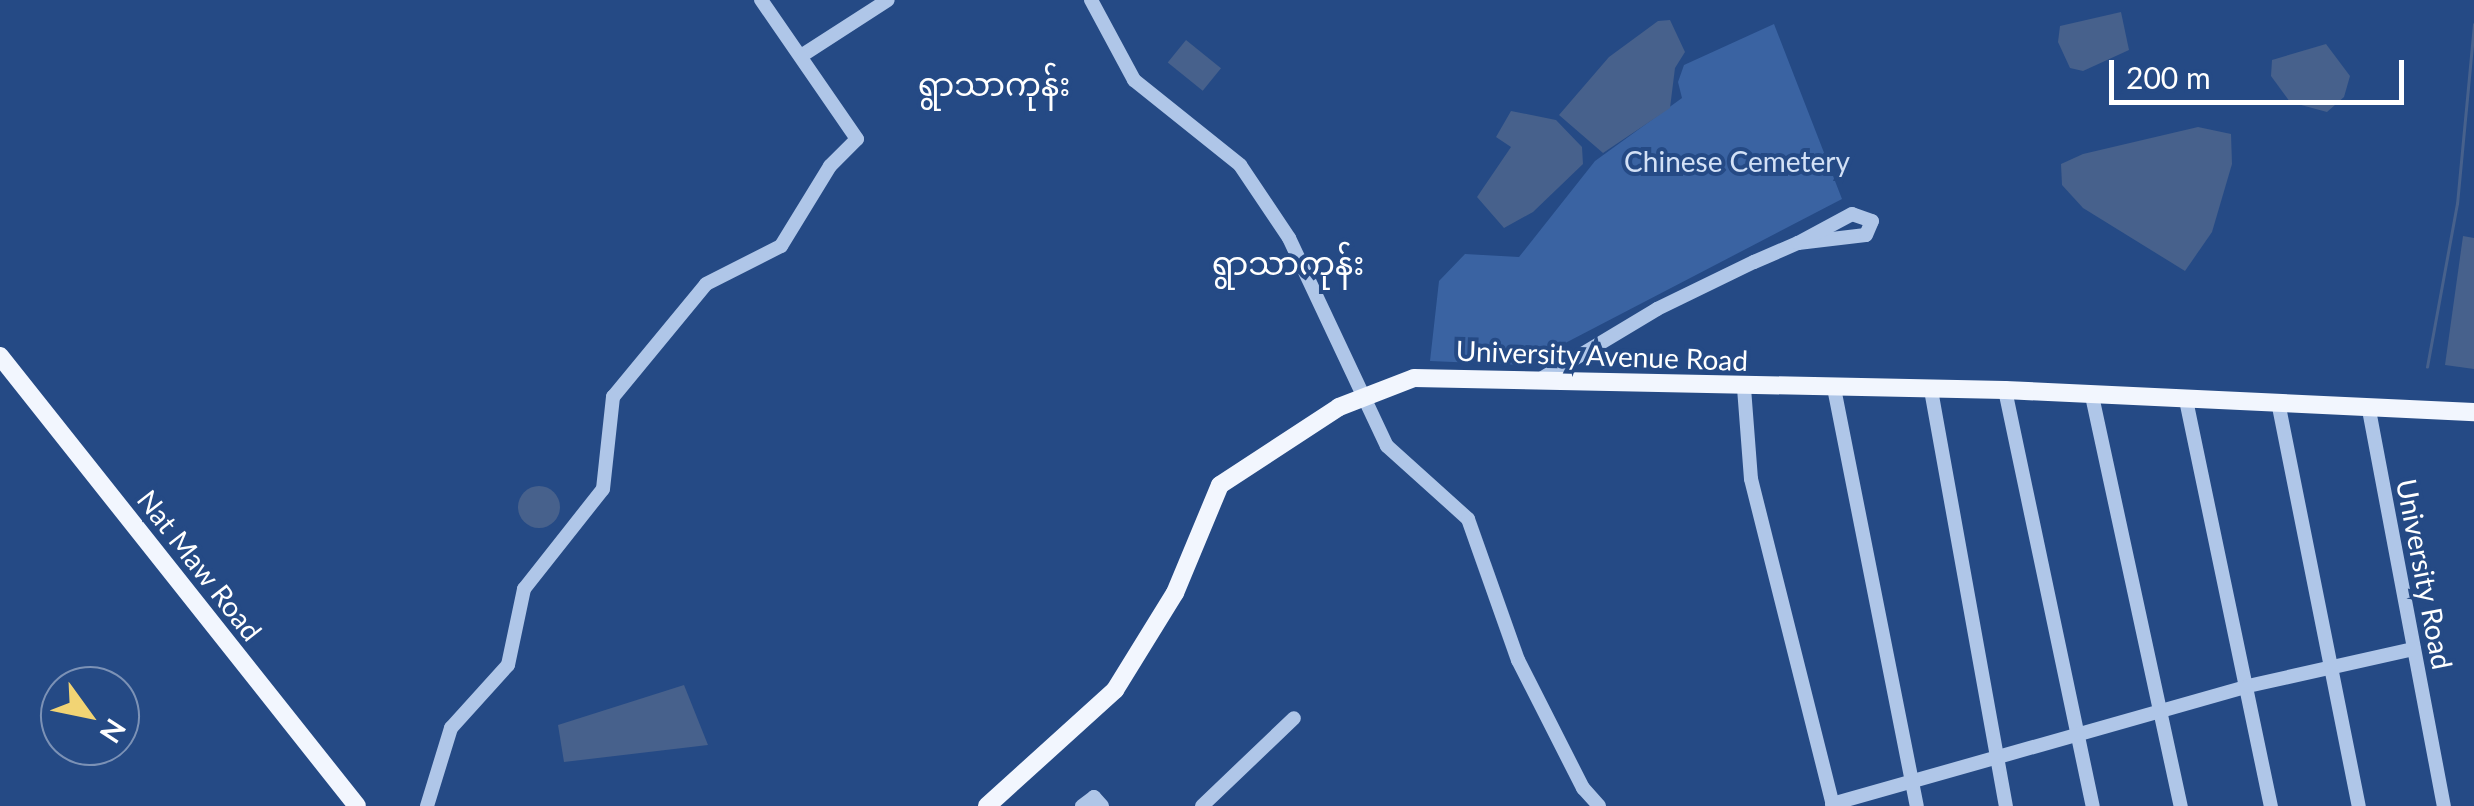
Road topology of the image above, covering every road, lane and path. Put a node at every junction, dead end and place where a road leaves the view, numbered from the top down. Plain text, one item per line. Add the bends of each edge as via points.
1 (761, 0) edge
2 (888, 0) edge
3 (1091, 0) edge
4 (801, 56) junction
5 (1798, 243) dead end
6 (0, 356) edge
7 (1530, 385) junction
8 (1744, 388) junction
9 (1834, 388) junction
10 (1931, 390) junction
11 (2006, 390) junction
12 (1365, 396) junction
13 (2092, 396) junction
14 (2186, 400) junction
15 (2278, 402) junction
16 (2369, 410) junction
17 (2474, 412) edge
18 (2414, 649) junction
19 (2330, 665) junction
20 (2248, 686) junction
21 (2163, 710) junction
22 (1294, 718) dead end
23 (2078, 736) junction
24 (1996, 757) junction
25 (1910, 778) junction
26 (1832, 805) edge
27 (357, 806) edge
28 (427, 806) edge
29 (987, 806) edge
30 (1082, 806) edge
31 (1102, 806) edge
32 (1202, 806) edge
33 (1599, 806) edge
34 (1917, 806) edge
35 (2006, 806) edge
36 (2093, 806) edge
37 (2181, 806) edge
38 (2272, 806) edge
39 (2359, 806) edge
40 (2444, 806) edge

1 - 4 street
2 - 4 street
3 - 12 street via 1134,80 1240,165 1289,238
4 - 28 street via 857,140 830,166 781,246 760,262 717,274 613,397 603,489 524,589 508,665 450,728
5 - 7 street via 1657,308
6 - 27 main road, Nat Maw Road
7 - 8 main road, University Avenue Road via 1578,380
7 - 12 main road, University Avenue Road via 1511,376 1414,378
8 - 9 main road, University Avenue Road
8 - 26 street via 1751,479
9 - 10 main road, University Avenue Road
9 - 25 street
10 - 11 main road, University Avenue Road
10 - 24 street
11 - 13 main road, University Avenue Road
11 - 23 street
12 - 29 main road, University Avenue Road via 1220,485 1175,592 1115,690
12 - 33 street via 1387,446 1468,520 1518,660
13 - 14 main road, University Avenue Road
13 - 21 street
14 - 15 main road, University Avenue Road
14 - 20 street
15 - 16 main road, University Avenue Road
15 - 19 street
16 - 17 main road, University Avenue Road
16 - 18 street, University Road
18 - 19 street
18 - 40 street, University Road
19 - 20 street
19 - 39 street
20 - 21 street
20 - 38 street
21 - 23 street
21 - 37 street
22 - 32 street
23 - 24 street
23 - 36 street
24 - 25 street
24 - 35 street
25 - 26 street
25 - 34 street
30 - 31 street via 1094,797

